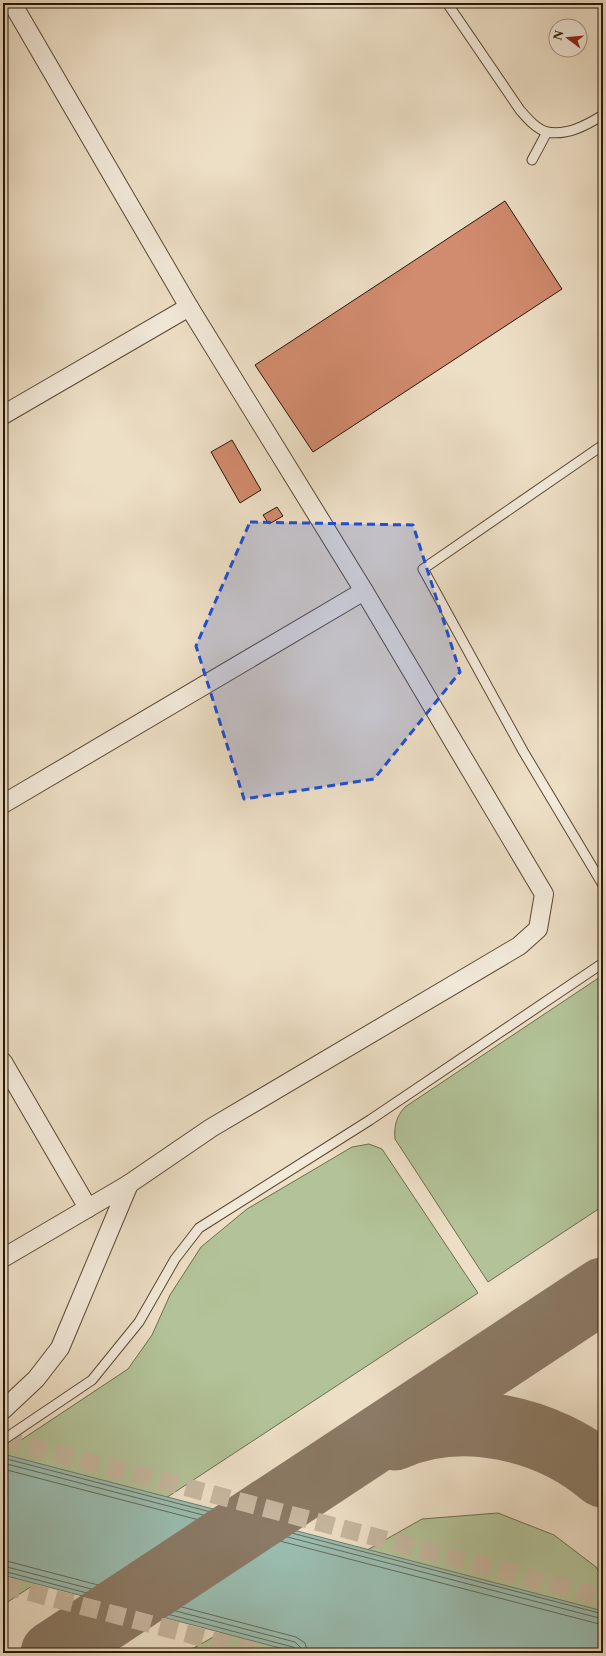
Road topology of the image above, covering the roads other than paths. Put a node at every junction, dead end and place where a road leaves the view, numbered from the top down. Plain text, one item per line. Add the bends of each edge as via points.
1 (12, 3) edge
2 (447, 3) edge
3 (603, 115) edge
4 (547, 132) junction
5 (532, 160) dead end
6 (189, 307) junction
7 (3, 415) edge
8 (603, 445) edge
9 (364, 591) junction
10 (3, 804) edge
11 (603, 885) edge
12 (603, 963) edge
13 (3, 1062) edge
14 (129, 1184) junction
15 (88, 1208) junction
16 (3, 1258) edge
17 (3, 1410) edge
18 (3, 1440) edge

1 - 6 street
2 - 4 lane via 520,110
3 - 4 lane via 574,130
4 - 5 lane
6 - 7 street
6 - 9 street
8 - 11 lane via 423,569 523,750
9 - 10 street
9 - 14 street via 544,894 538,929 519,946 211,1128
12 - 18 lane via 370,1120 199,1228 175,1259 139,1322 92,1380
13 - 15 street
14 - 15 street
14 - 17 street via 60,1348 36,1379
15 - 16 street

